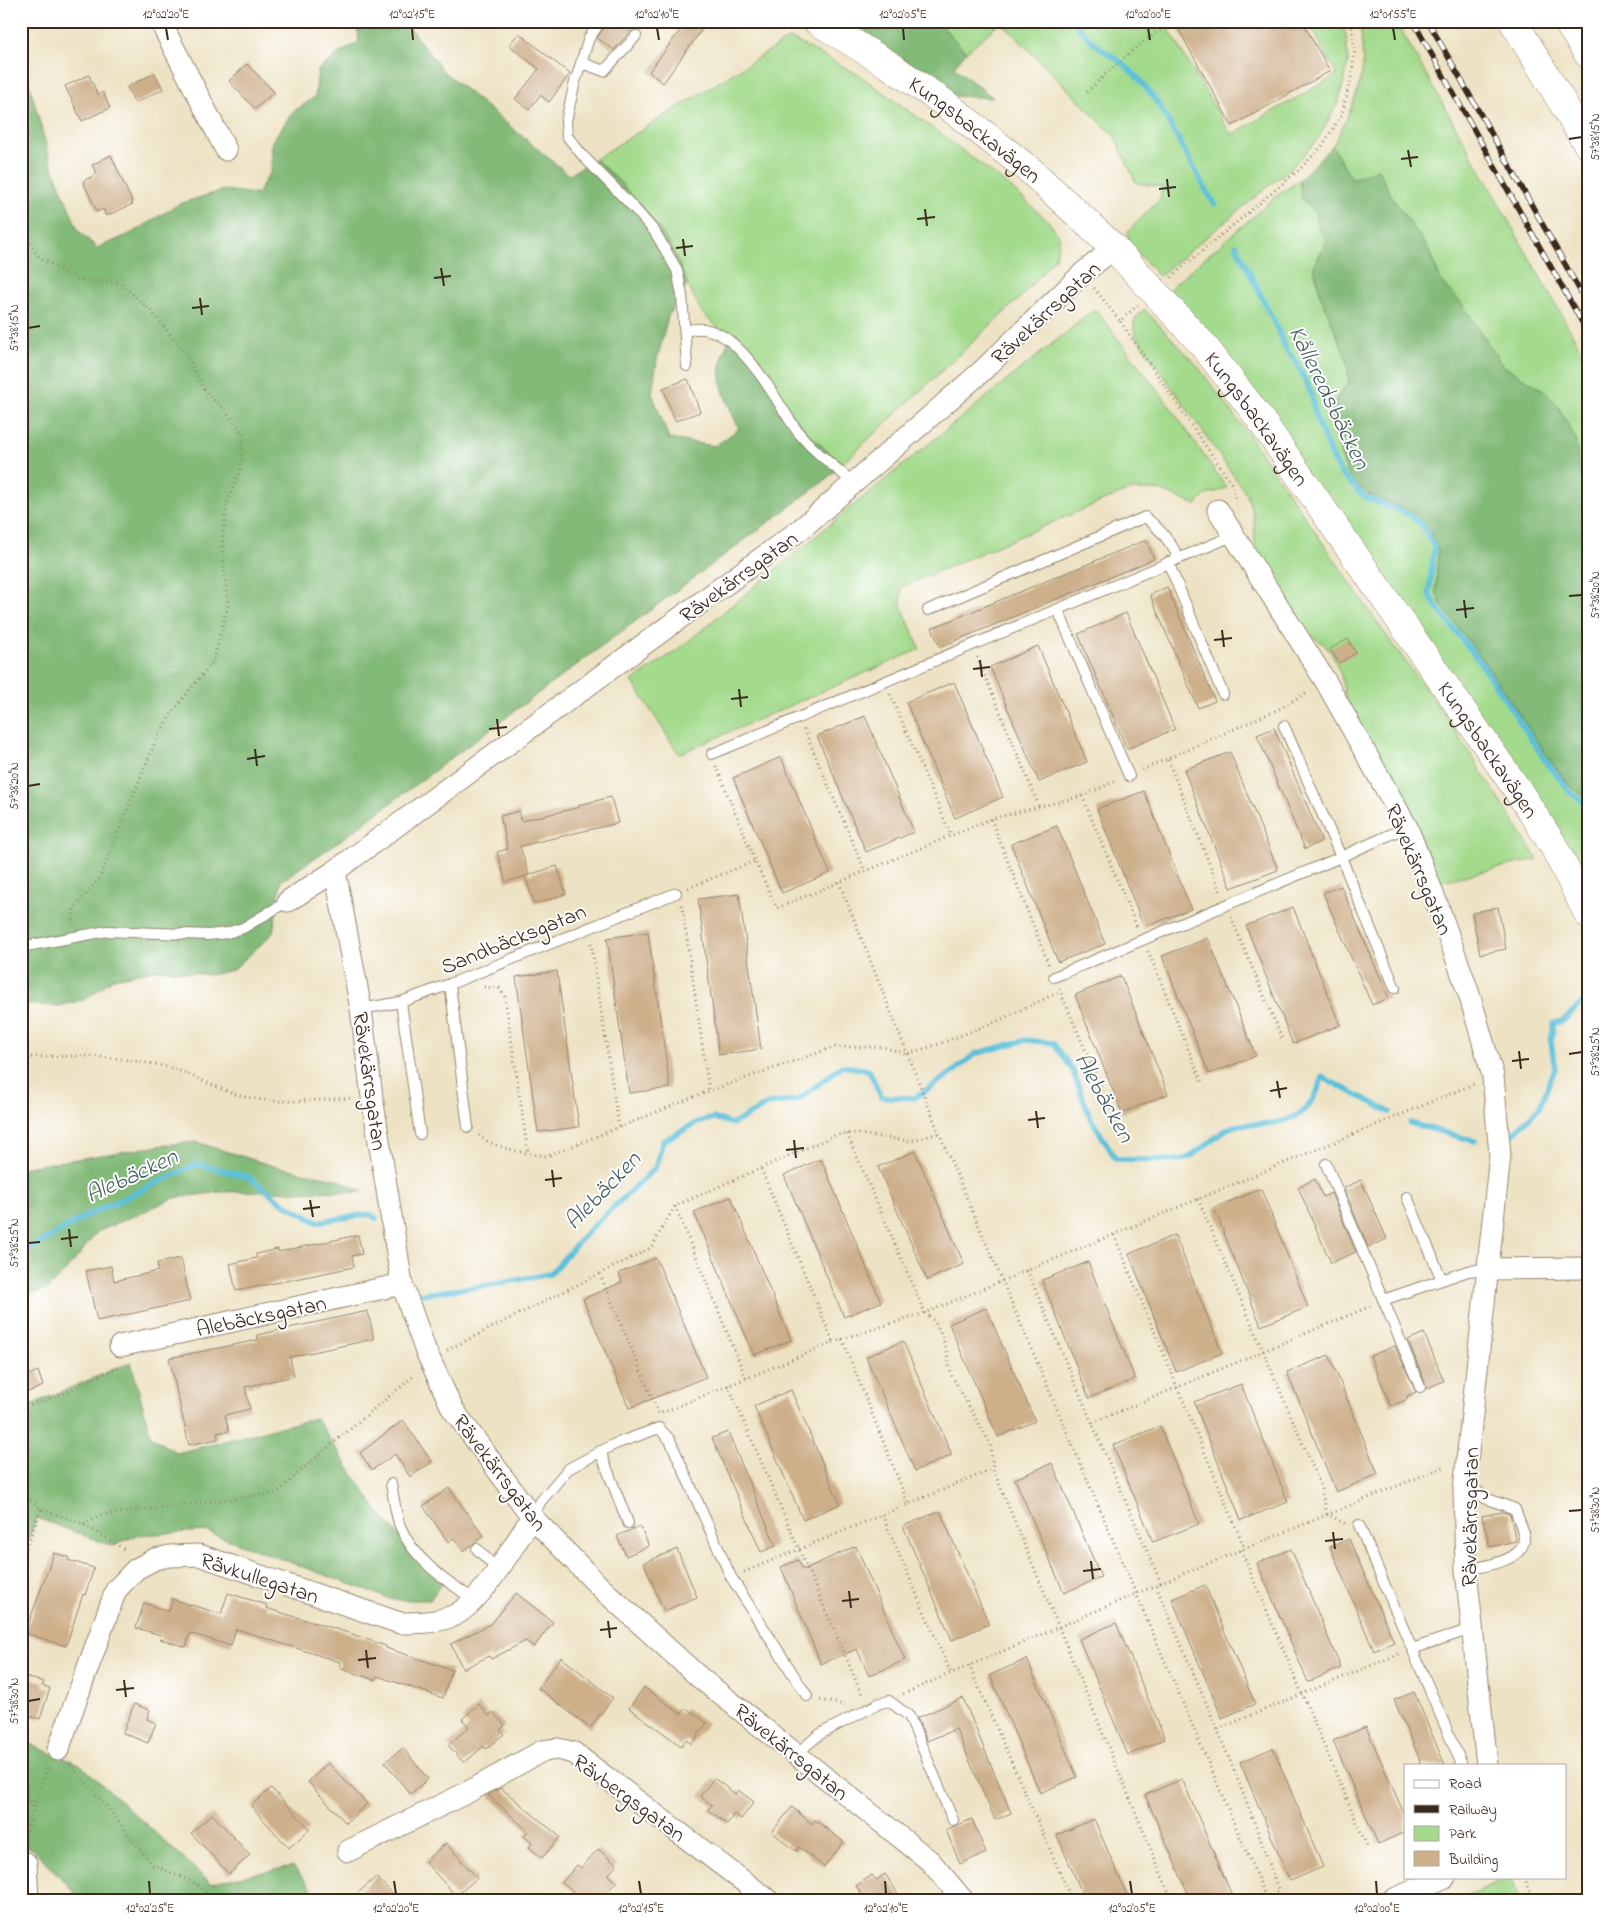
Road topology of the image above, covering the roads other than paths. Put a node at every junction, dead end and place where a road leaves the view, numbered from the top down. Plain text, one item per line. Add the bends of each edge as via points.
1 (160, 21) edge
2 (600, 21) edge
3 (817, 21) edge
4 (1513, 21) edge
5 (1567, 21) edge
6 (636, 36) dead end
7 (1588, 54) edge
8 (582, 63) junction
9 (1588, 145) edge
10 (226, 150) dead end
11 (1114, 248) junction
12 (686, 331) junction
13 (687, 366) dead end
14 (854, 483) junction
15 (1218, 510) dead end
16 (1235, 536) junction
17 (1179, 558) junction
18 (1168, 562) junction
19 (928, 610) dead end
20 (1058, 610) junction
21 (1223, 694) dead end
22 (1284, 726) dead end
23 (712, 754) road end
24 (1129, 776) road end
25 (1407, 827) junction
26 (1341, 856) junction
27 (335, 871) junction
28 (676, 893) road end
29 (288, 900) joint
30 (1588, 914) edge
31 (21, 947) edge
32 (1054, 977) dead end
33 (450, 984) junction
34 (1395, 988) dead end
35 (401, 1002) junction
36 (361, 1009) junction
37 (468, 1126) road end
38 (420, 1134) dead end
39 (1326, 1164) dead end
40 (1407, 1197) dead end
41 (1588, 1268) edge
42 (1488, 1269) junction
43 (1442, 1280) junction
44 (402, 1284) junction
45 (1383, 1300) junction
46 (120, 1346) dead end
47 (1420, 1387) dead end
48 (600, 1451) junction
49 (391, 1484) dead end
50 (1464, 1490) junction
51 (532, 1517) junction
52 (628, 1523) dead end
53 (1358, 1525) road end
54 (476, 1548) dead end
55 (498, 1570) junction
56 (1466, 1570) junction
57 (473, 1599) junction
58 (1471, 1629) junction
59 (1412, 1649) junction
60 (807, 1696) road end
61 (58, 1750) road end
62 (795, 1754) junction
63 (1462, 1764) edge
64 (1487, 1764) edge
65 (952, 1820) dead end
66 (348, 1851) dead end
67 (26, 1863) road end
68 (1443, 1878) edge
69 (28, 1900) edge
70 (768, 1900) edge
71 (963, 1900) edge
72 (1392, 1900) edge

1 - 10 street
2 - 8 lane via 589,38
3 - 11 main road, Kungsbackavägen via 943,102 1032,172
4 - 9 main road
5 - 7 main road
6 - 8 lane via 604,71
8 - 12 lane via 569,103 567,136 655,232 677,270
11 - 14 street, Rävekärrsgatan via 982,371
11 - 30 main road, Kungsbackavägen via 1204,346 1264,424 1519,792 1553,845
12 - 13 lane
12 - 14 lane via 696,328 726,337 749,359 799,433
14 - 27 street, Rävekärrsgatan via 802,530
15 - 16 street, Rävekärrsgatan
16 - 17 lane
16 - 25 street, Rävekärrsgatan via 1326,682
17 - 18 lane
17 - 19 lane via 1170,541 1145,517
18 - 20 lane
18 - 21 lane
20 - 23 lane
20 - 24 lane
22 - 26 lane
25 - 26 lane
25 - 42 street, Rävekärrsgatan via 1470,997 1493,1076 1500,1155
26 - 32 lane
26 - 34 lane
27 - 29 street, Rävekärrsgatan
27 - 36 street, Rävekärrsgatan
28 - 33 lane, Sandbäcksgatan
29 - 31 lane via 243,928 227,933 107,931
33 - 35 lane, Sandbäcksgatan
33 - 37 lane
35 - 36 lane, Sandbäcksgatan
35 - 38 lane
36 - 44 street, Rävekärrsgatan
39 - 45 lane
40 - 43 lane
41 - 42 street
42 - 43 lane via 1468,1271
42 - 50 street, Rävekärrsgatan
43 - 45 lane
44 - 46 street, Alebäcksgatan
44 - 51 street, Rävekärrsgatan via 425,1349 452,1408
45 - 47 lane
48 - 51 lane via 568,1469
48 - 52 lane
48 - 60 lane via 659,1428 670,1440 731,1577
49 - 57 lane via 400,1525 410,1545 434,1571
50 - 56 street, Rävekärrsgatan
50 - 56 lane via 1476,1489 1485,1498 1515,1509 1524,1538 1517,1554
51 - 55 street, Rävkullegatan
51 - 62 street, Rävekärrsgatan via 614,1600 699,1677
53 - 59 lane
54 - 55 lane
55 - 57 street, Rävkullegatan
56 - 58 street, Rävekärrsgatan
57 - 61 street, Rävkullegatan via 468,1607 452,1617 428,1623 400,1623 199,1555 155,1559 136,1569 116,1590
58 - 59 lane
58 - 64 street, Rävekärrsgatan
59 - 63 lane
62 - 65 lane via 820,1734 889,1700 909,1716
62 - 71 street, Rävekärrsgatan via 930,1861
66 - 70 street, Rävbergsgatan via 468,1792 542,1751 558,1749 574,1753
67 - 69 street
68 - 72 street

